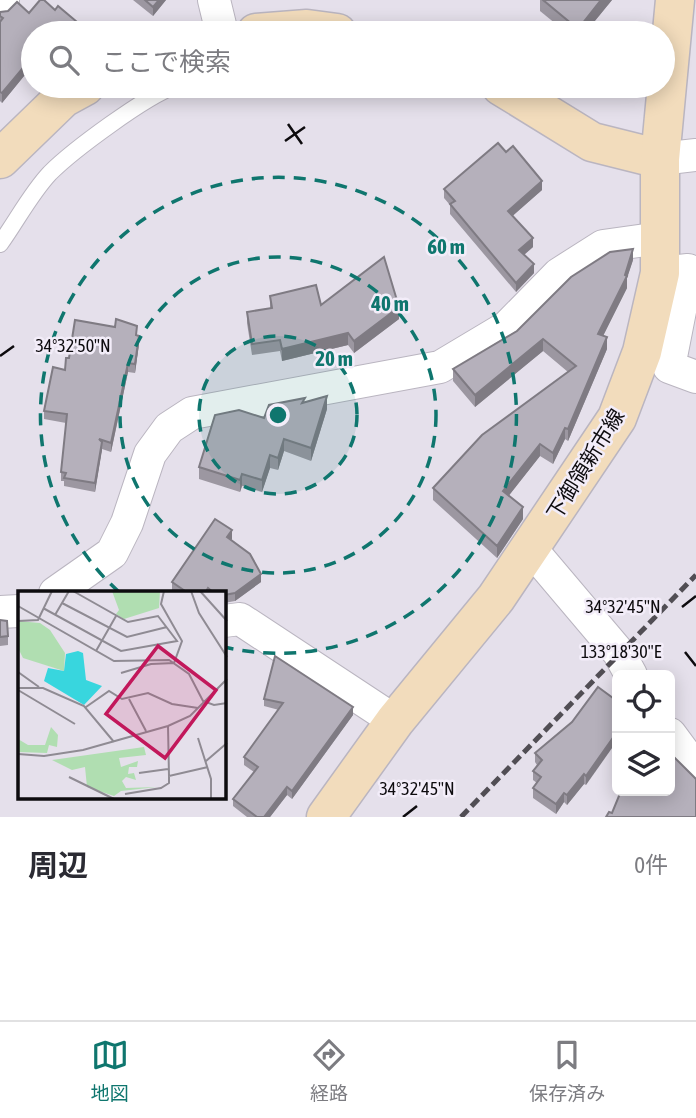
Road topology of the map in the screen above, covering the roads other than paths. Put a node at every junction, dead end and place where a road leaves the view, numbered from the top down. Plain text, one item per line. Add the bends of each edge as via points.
1 (4, 0) edge
2 (214, 0) edge
3 (676, 0) edge
4 (0, 4) edge
5 (219, 21) edge
6 (65, 98) edge
7 (151, 98) edge
8 (520, 98) edge
9 (678, 157) edge
10 (0, 159) edge
11 (0, 244) edge
12 (660, 255) junction
13 (696, 377) edge
14 (531, 549) junction
15 (92, 583) edge
16 (62, 591) edge
17 (0, 611) edge
18 (18, 611) edge
19 (226, 621) edge
20 (628, 670) edge
21 (395, 721) junction
22 (675, 741) edge
23 (696, 769) edge
24 (326, 817) edge

1 - 4 street
2 - 5 street
3 - 9 main road, 下御領新市線
6 - 10 main road
7 - 11 lane via 50,173
8 - 9 main road via 592,142
9 - 12 main road, 下御領新市線
12 - 13 street via 688,270 669,367
12 - 14 main road, 下御領新市線 via 642,352 617,418
12 - 15 street via 603,246 559,274 507,327 440,367 192,413 169,428 150,454 127,523
14 - 20 street
14 - 21 main road, 下御領新市線
15 - 16 street
17 - 18 street
19 - 21 street via 240,619
21 - 24 main road, 下御領新市線
22 - 23 street

